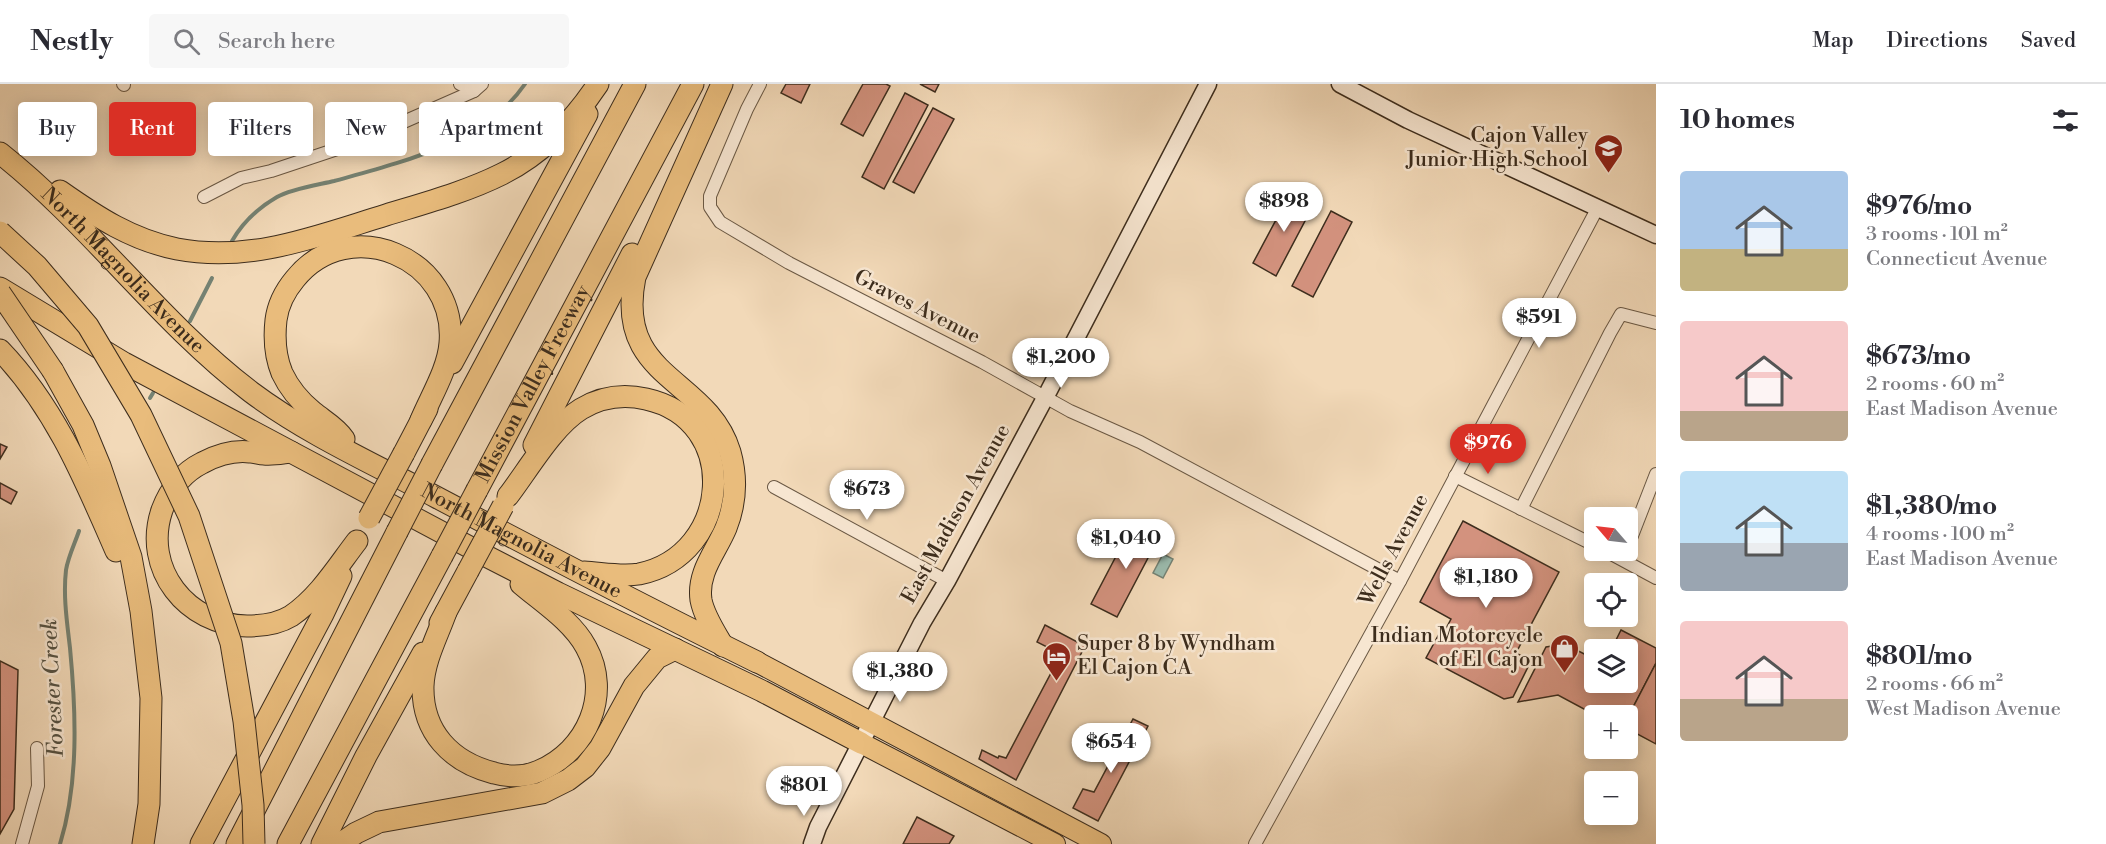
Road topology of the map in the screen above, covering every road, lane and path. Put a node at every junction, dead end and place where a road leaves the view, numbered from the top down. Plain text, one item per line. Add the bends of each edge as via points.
1 (460, 84) edge
2 (598, 84) edge
3 (603, 84) edge
4 (636, 84) edge
5 (693, 84) edge
6 (760, 84) edge
7 (1208, 84) edge
8 (1340, 84) edge
9 (721, 85) edge
10 (478, 88) edge
11 (0, 151) edge
12 (204, 197) dead end
13 (1597, 209) junction
14 (0, 232) edge
15 (1656, 235) edge
16 (0, 288) edge
17 (0, 293) edge
18 (0, 299) edge
19 (1656, 323) edge
20 (0, 350) edge
21 (124, 363) junction
22 (1045, 398) junction
23 (421, 420) junction
24 (292, 452) junction
25 (355, 454) junction
26 (1656, 474) edge
27 (1455, 476) junction
28 (774, 487) dead end
29 (505, 501) junction
30 (1521, 509) junction
31 (1638, 520) edge
32 (1584, 540) edge
33 (357, 541) junction
34 (490, 558) junction
35 (1632, 561) edge
36 (577, 572) junction
37 (1656, 578) edge
38 (947, 580) junction
39 (1400, 581) junction
40 (141, 611) junction
41 (446, 612) junction
42 (723, 646) junction
43 (675, 649) junction
44 (757, 662) joint
45 (871, 723) junction
46 (861, 743) junction
47 (37, 748) dead end
48 (22, 844) edge
49 (143, 844) edge
50 (201, 844) edge
51 (237, 844) edge
52 (254, 844) edge
53 (288, 844) edge
54 (322, 844) edge
55 (340, 844) edge
56 (812, 844) edge
57 (1055, 844) edge
58 (1101, 844) edge
59 (1255, 844) edge

1 - 10 street
2 - 11 highway via 564,128 504,173 452,195 259,251 195,251 134,237 89,212
3 - 23 highway
4 - 51 highway, bridge via 432,464
5 - 53 highway, Mission Valley Freeway, bridge
6 - 22 street, Graves Avenue via 710,196 710,207 720,222
7 - 22 street, East Madison Avenue
8 - 13 street
9 - 29 highway
9 - 42 highway via 634,277 630,298 638,339 647,355 709,414 730,453 735,483 731,514 701,586 705,612
10 - 12 street via 358,142 241,178
11 - 25 highway, North Magnolia Avenue via 66,211 208,358 253,394
13 - 15 street
13 - 27 street, Wells Avenue
14 - 52 highway, bridge via 37,266 88,326 141,415 189,516 231,643 246,733
16 - 21 highway, North Magnolia Avenue
17 - 40 highway, bridge via 53,371 83,425 131,557
18 - 21 highway
19 - 30 street via 1621,314
20 - 40 highway via 36,393 82,472
21 - 24 highway, North Magnolia Avenue
22 - 38 street, East Madison Avenue
22 - 39 street, Graves Avenue via 1140,442
23 - 25 highway via 448,358 450,342 449,319 436,286 410,260 384,249 349,248 316,259 288,288 278,309 276,354 295,393 310,410 337,429
23 - 33 highway, bridge
24 - 33 highway via 228,453 203,462 180,478 165,503 157,534 161,563 177,594 189,606 220,623 275,623 307,603
24 - 34 highway, North Magnolia Avenue
25 - 36 highway, North Magnolia Avenue
26 - 31 street
27 - 30 street
27 - 39 street, Wells Avenue
28 - 38 street
29 - 36 highway via 567,419 596,402 626,395 653,400 690,423 706,448 714,476 712,507 698,537 676,560 656,569 637,574
29 - 41 highway, bridge
30 - 32 street
33 - 50 highway via 323,615
34 - 41 highway via 568,624 586,646 594,668 595,710 576,744 559,759 538,771 505,776 461,761 439,738 424,704 423,685
34 - 43 highway, North Magnolia Avenue
35 - 37 street
36 - 42 highway, North Magnolia Avenue
38 - 45 street, East Madison Avenue
39 - 59 street, Wells Avenue
40 - 49 highway via 151,698 149,804
41 - 54 highway
42 - 44 highway, North Magnolia Avenue
43 - 46 highway, North Magnolia Avenue
43 - 55 highway via 657,658 634,686 600,748 568,780 542,793 379,822
44 - 45 main road, North Magnolia Avenue
45 - 46 street, East Madison Avenue
45 - 58 main road, North Magnolia Avenue
46 - 56 street, East Madison Avenue
46 - 57 main road, North Magnolia Avenue
47 - 48 street via 38,786

